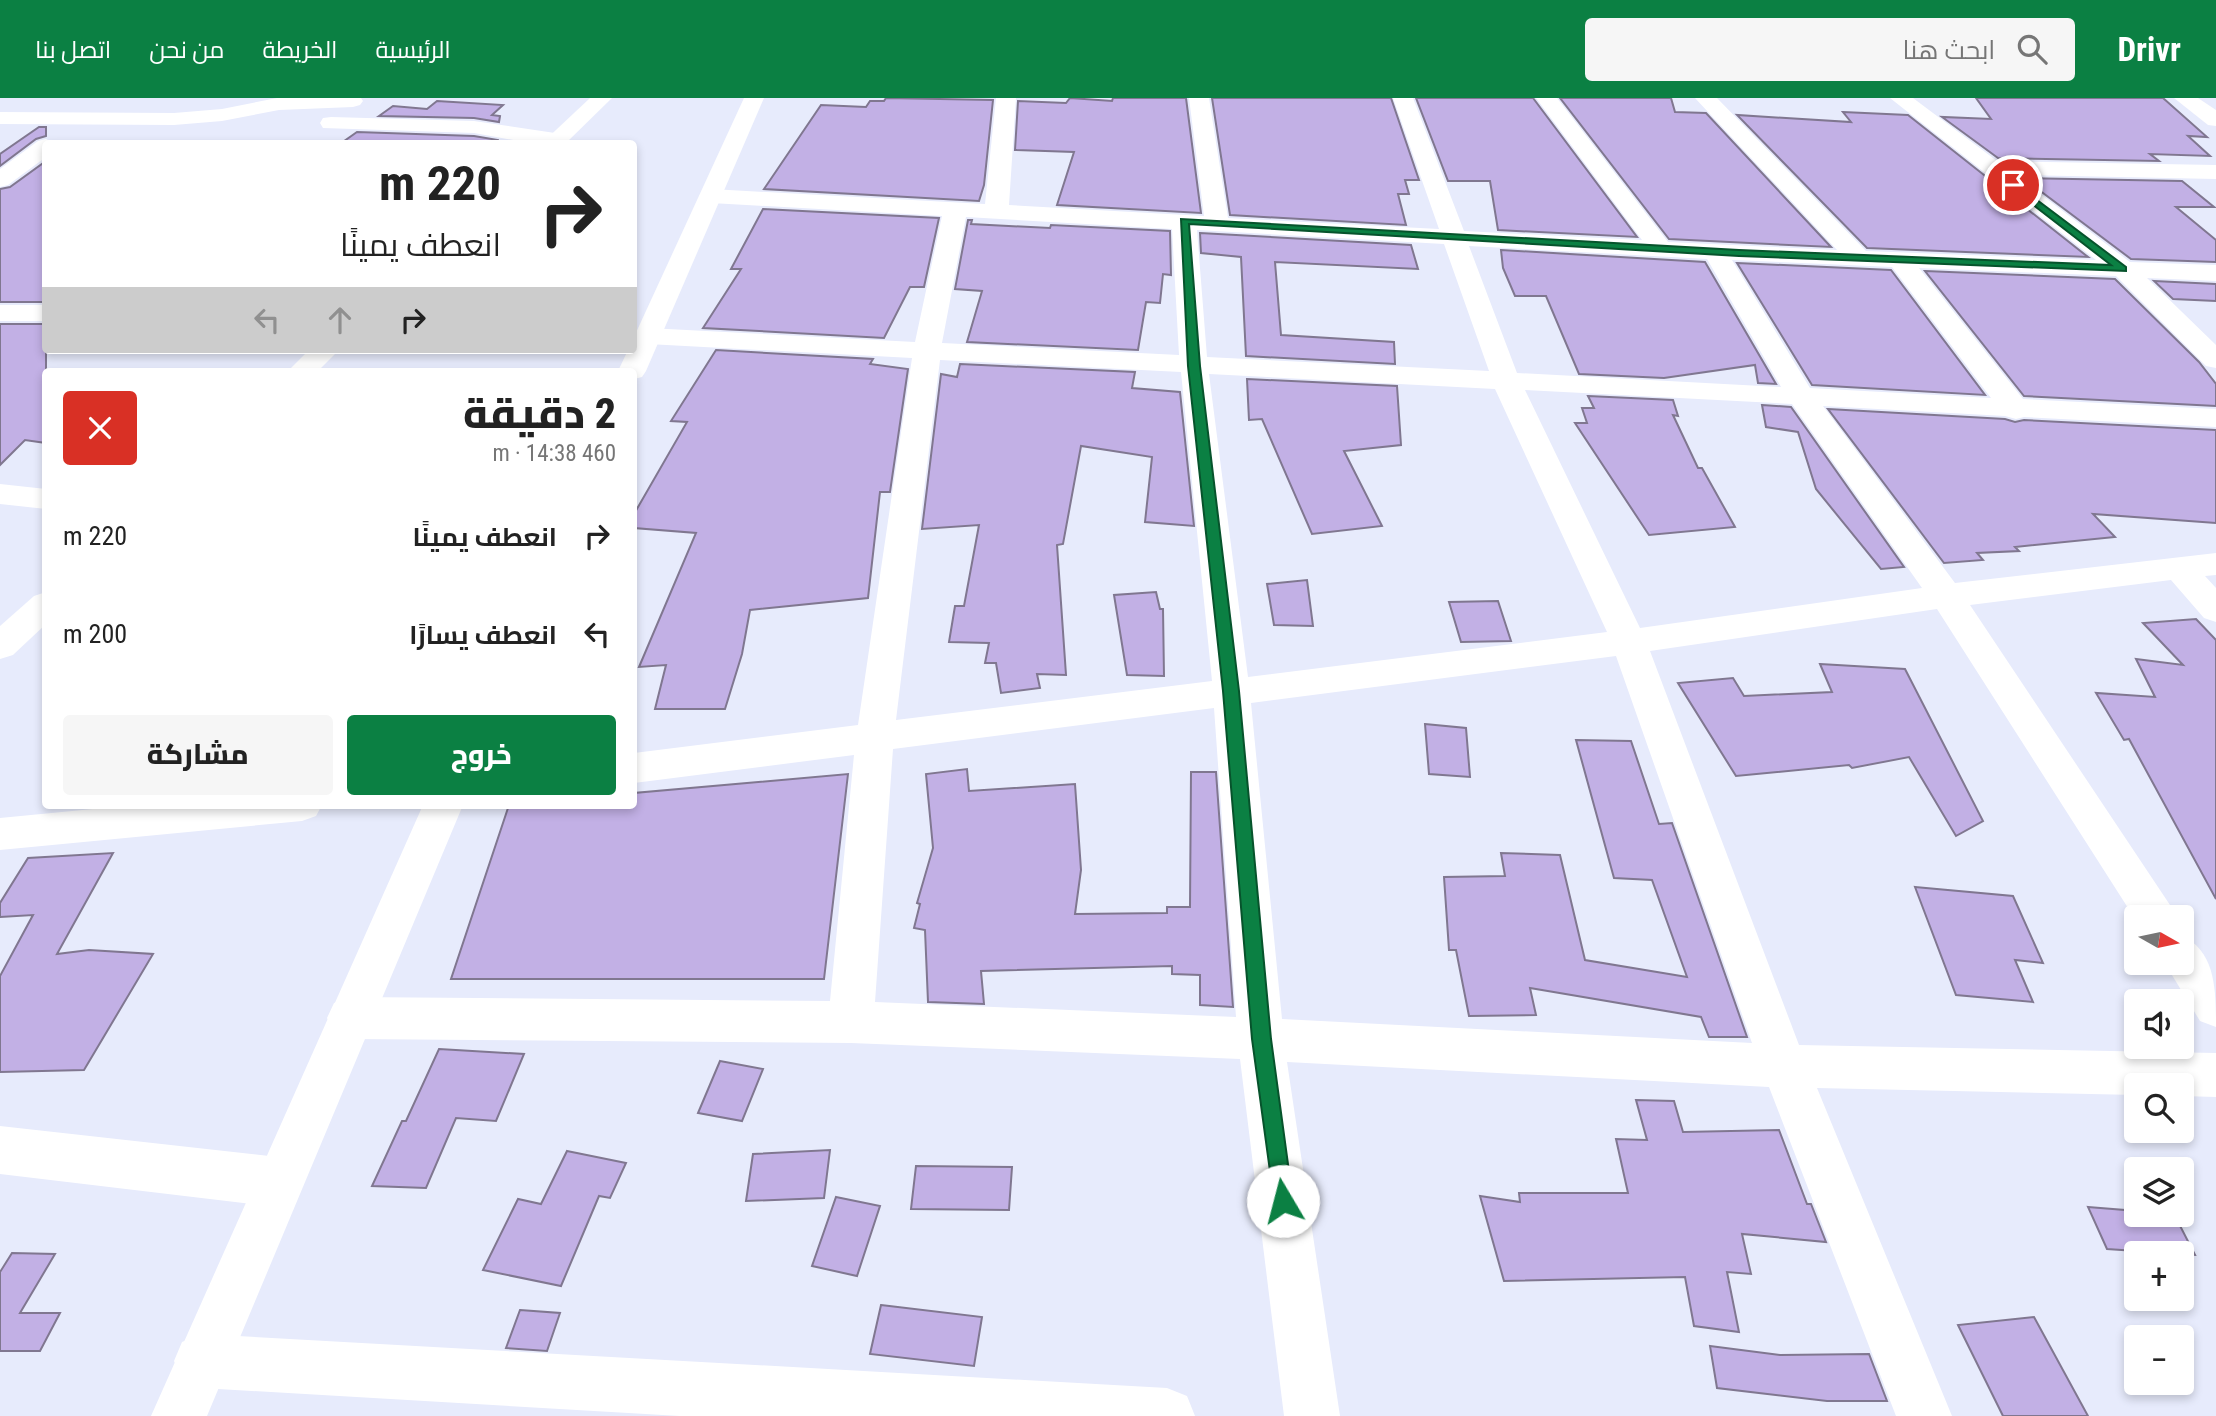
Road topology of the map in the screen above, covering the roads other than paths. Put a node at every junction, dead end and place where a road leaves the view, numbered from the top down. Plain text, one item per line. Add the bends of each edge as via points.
1 (107, 98) edge
2 (200, 98) edge
3 (602, 98) edge
4 (754, 98) edge
5 (1006, 98) edge
6 (1199, 98) edge
7 (1403, 98) edge
8 (1546, 98) edge
9 (1705, 98) edge
10 (1900, 98) edge
11 (2184, 98) edge
12 (355, 100) edge
13 (0, 118) edge
14 (174, 119) junction
15 (81, 120) junction
16 (2216, 120) edge
17 (54, 140) edge
18 (543, 140) edge
19 (556, 140) edge
20 (42, 149) edge
21 (1992, 168) junction
22 (2216, 172) edge
23 (0, 180) edge
24 (711, 196) junction
25 (955, 211) junction
26 (996, 213) junction
27 (1200, 222) junction
28 (1452, 235) junction
29 (1661, 249) junction
30 (1715, 252) junction
31 (1858, 258) junction
32 (1899, 259) junction
33 (2123, 269) junction
34 (2216, 273) edge
35 (0, 313) edge
36 (42, 313) edge
37 (649, 336) junction
38 (927, 351) junction
39 (321, 354) edge
40 (2216, 360) edge
41 (1194, 366) junction
42 (305, 368) edge
43 (633, 368) edge
44 (1507, 383) junction
45 (1802, 398) junction
46 (2016, 410) junction
47 (2216, 418) edge
48 (0, 494) edge
49 (42, 499) edge
50 (2216, 564) edge
51 (2180, 569) junction
52 (1946, 596) junction
53 (42, 608) edge
54 (2216, 610) edge
55 (1629, 642) junction
56 (0, 646) edge
57 (1231, 691) junction
58 (875, 739) junction
59 (637, 768) edge
60 (260, 809) edge
61 (441, 809) edge
62 (0, 834) edge
63 (2149, 905) edge
64 (2194, 974) edge
65 (2216, 1007) edge
66 (351, 1018) junction
67 (851, 1022) junction
68 (1261, 1039) junction
69 (1784, 1066) junction
70 (2216, 1075) edge
71 (0, 1150) edge
72 (278, 1182) junction
73 (201, 1361) junction
74 (178, 1416) edge
75 (1167, 1416) edge
76 (1312, 1416) edge
77 (1924, 1416) edge

1 - 15 street
2 - 14 street
3 - 19 street
4 - 24 street
5 - 26 street
6 - 27 street
7 - 28 street
8 - 29 street
9 - 31 street
10 - 21 street
11 - 16 street
12 - 14 street via 279,104
12 - 18 street via 324,130 474,128
13 - 15 street
14 - 15 street
15 - 17 street
20 - 23 street
21 - 22 street
21 - 33 street
24 - 25 street
24 - 37 street
25 - 26 street
25 - 38 street
26 - 27 street
27 - 28 street
27 - 41 street
28 - 29 street
28 - 44 street
29 - 30 street
30 - 31 street
30 - 45 street
31 - 32 street
32 - 33 street
32 - 46 street
33 - 34 street
33 - 40 street
35 - 36 street
37 - 38 street
37 - 43 street
38 - 41 street
38 - 58 street
39 - 42 street
41 - 44 street
41 - 57 street
44 - 45 street
44 - 55 street
45 - 46 street
45 - 52 street
46 - 47 street
48 - 49 street
50 - 51 street
51 - 52 street
51 - 54 street
52 - 55 street
52 - 63 street
53 - 56 street
55 - 57 street
55 - 69 street
57 - 58 street
57 - 68 street
58 - 59 street
58 - 67 street
60 - 62 street
61 - 66 street
64 - 65 street
66 - 67 street
66 - 72 street
67 - 68 street
68 - 69 street
68 - 76 street
69 - 70 street
69 - 77 street
71 - 72 street
72 - 73 street
73 - 74 street
73 - 75 street

